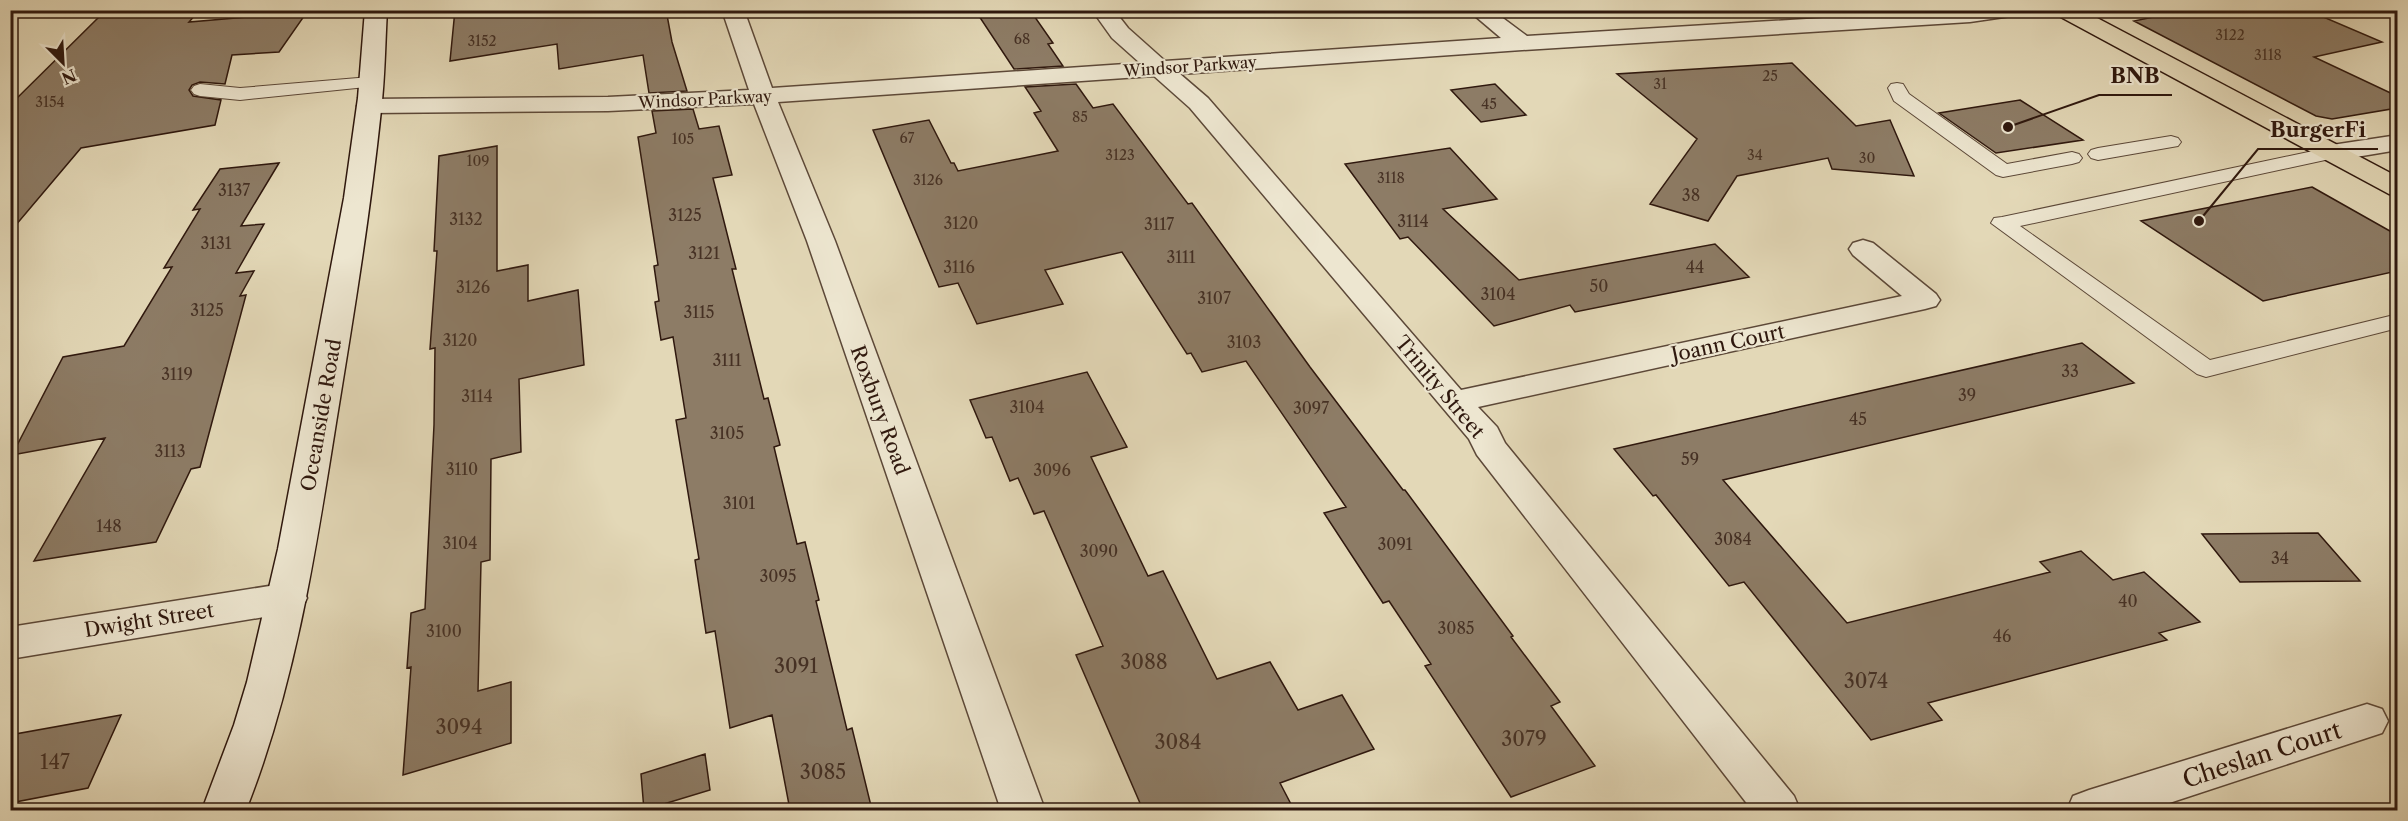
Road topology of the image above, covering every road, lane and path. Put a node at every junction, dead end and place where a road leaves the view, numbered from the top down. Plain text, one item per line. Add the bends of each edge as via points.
1 (376, 10) edge
2 (733, 10) edge
3 (1102, 10) edge
4 (1478, 10) edge
5 (2010, 10) edge
6 (2065, 10) edge
7 (1522, 43) junction
8 (1159, 68) junction
9 (1896, 88) dead end
10 (200, 90) dead end
11 (370, 94) junction
12 (763, 96) junction
13 (2171, 142) dead end
14 (2397, 142) edge
15 (2332, 153) junction
16 (2098, 154) dead end
17 (2072, 158) dead end
18 (2397, 188) edge
19 (1863, 249) dead end
20 (2397, 321) edge
21 (1454, 402) junction
22 (288, 598) junction
23 (10, 643) edge
24 (2367, 721) dead end
25 (224, 810) edge
26 (1023, 810) edge
27 (1778, 810) edge
28 (2089, 810) edge

1 - 11 street, Oceanside Road
2 - 12 street, Roxbury Road
3 - 8 street, Trinity Street via 1120,33
4 - 7 street
5 - 7 street, Windsor Parkway via 1970,16
6 - 15 main road
7 - 8 street, Windsor Parkway
8 - 12 street, Windsor Parkway
8 - 21 street, Trinity Street via 1199,103
9 - 17 lane via 1901,97 2003,171
10 - 11 lane via 240,94
11 - 12 street, Windsor Parkway via 608,104
11 - 22 street, Oceanside Road via 351,242
12 - 26 street, Roxbury Road via 821,241
13 - 16 lane
14 - 15 street
15 - 18 main road
15 - 20 lane via 2002,223 2206,369
19 - 21 street, Joann Court via 1924,300
21 - 27 street, Trinity Street via 1485,435 1489,447
22 - 23 street, Dwight Street
22 - 25 street, Oceanside Road via 265,690
24 - 28 street, Cheslan Court

